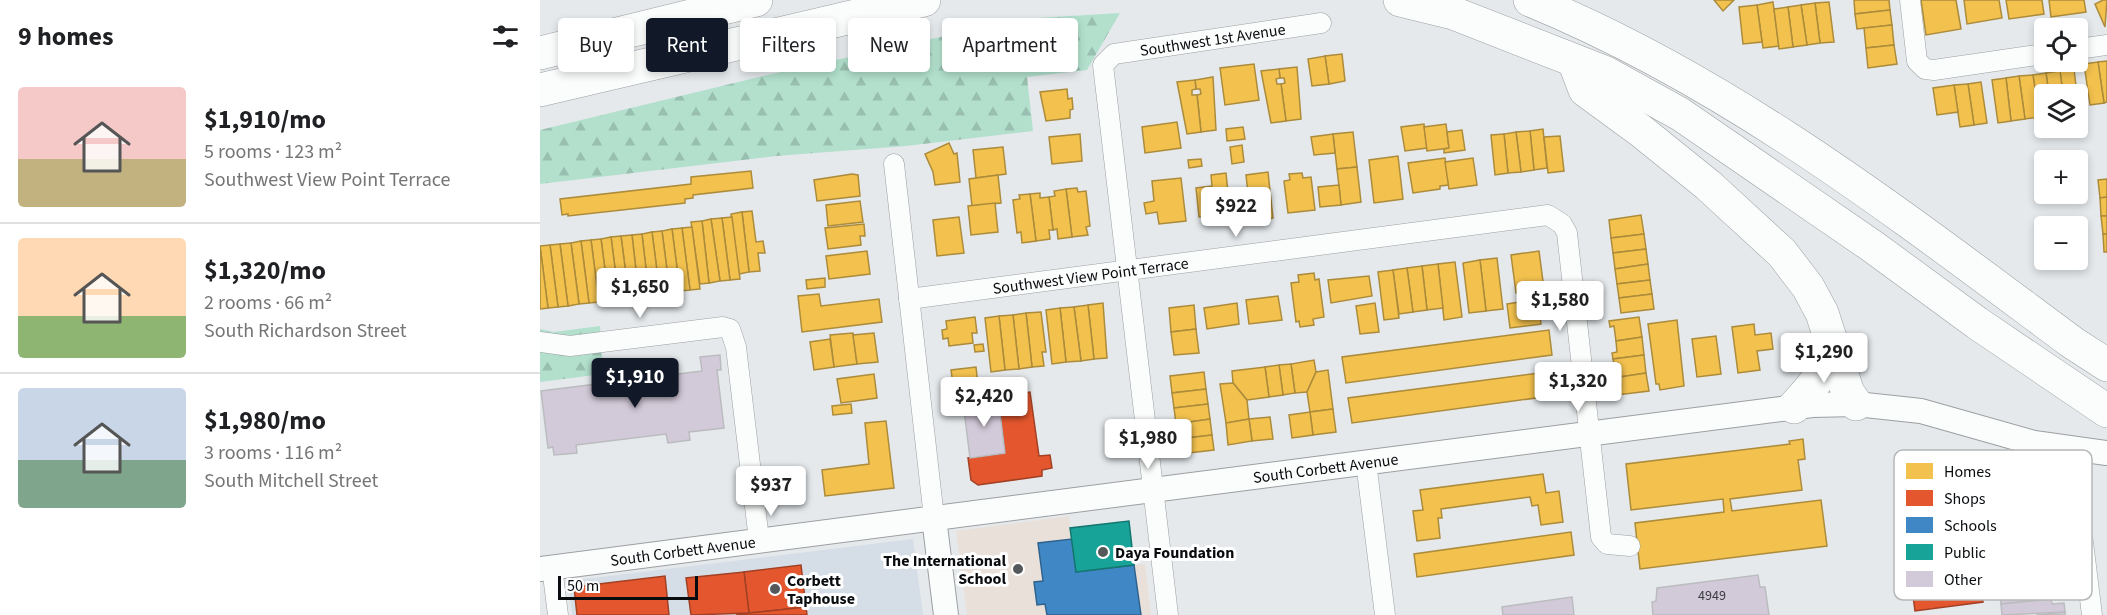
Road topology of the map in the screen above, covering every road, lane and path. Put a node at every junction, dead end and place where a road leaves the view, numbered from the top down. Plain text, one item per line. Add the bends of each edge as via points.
1 (756, 0) edge
2 (924, 0) edge
3 (1400, 0) edge
4 (1530, 0) edge
5 (1910, 0) edge
6 (1321, 23) dead end
7 (2107, 45) edge
8 (2088, 48) edge
9 (540, 53) edge
10 (2034, 55) edge
11 (1574, 61) junction
12 (540, 90) edge
13 (894, 164) dead end
14 (1126, 272) junction
15 (909, 299) junction
16 (1830, 338) junction
17 (540, 342) edge
18 (2107, 365) edge
19 (1856, 404) junction
20 (1794, 407) junction
21 (2107, 411) edge
22 (1591, 432) junction
23 (2083, 450) edge
24 (2092, 451) edge
25 (2107, 453) edge
26 (1366, 462) junction
27 (1153, 490) junction
28 (934, 518) junction
29 (759, 540) junction
30 (1630, 546) dead end
31 (546, 568) edge
32 (2090, 600) edge
33 (558, 615) edge
34 (946, 615) edge
35 (1168, 615) edge
36 (1385, 615) edge
37 (2092, 615) edge

1 - 9 highway
2 - 12 highway
3 - 11 highway via 1453,13
4 - 18 highway via 1637,48 1734,103 1866,189
5 - 10 street via 1917,61 1925,69
6 - 14 street, Southwest 1st Avenue via 1114,54 1105,60 1102,74
7 - 8 street
11 - 16 highway via 1586,90 1708,185 1782,253 1808,287
11 - 21 highway via 1604,72 1680,114
13 - 15 street
14 - 15 street, Southwest View Point Terrace
14 - 22 street, Southwest View Point Terrace via 1539,215 1556,219 1567,233
14 - 27 street
15 - 28 street
16 - 19 highway via 1848,393
16 - 20 highway via 1828,361 1818,380
17 - 29 street via 570,346 730,329 736,347
19 - 20 street, South Corbett Avenue
19 - 23 street, South Corbett Avenue via 1921,411 2012,438
20 - 22 street, South Corbett Avenue
22 - 26 street, South Corbett Avenue
22 - 30 street via 1601,537 1607,544
24 - 25 street, South Corbett Avenue
26 - 27 street, South Corbett Avenue
26 - 36 street
27 - 28 street, South Corbett Avenue
27 - 35 street
28 - 29 street, South Corbett Avenue
28 - 34 street
29 - 31 street, South Corbett Avenue
31 - 33 street
32 - 37 street

